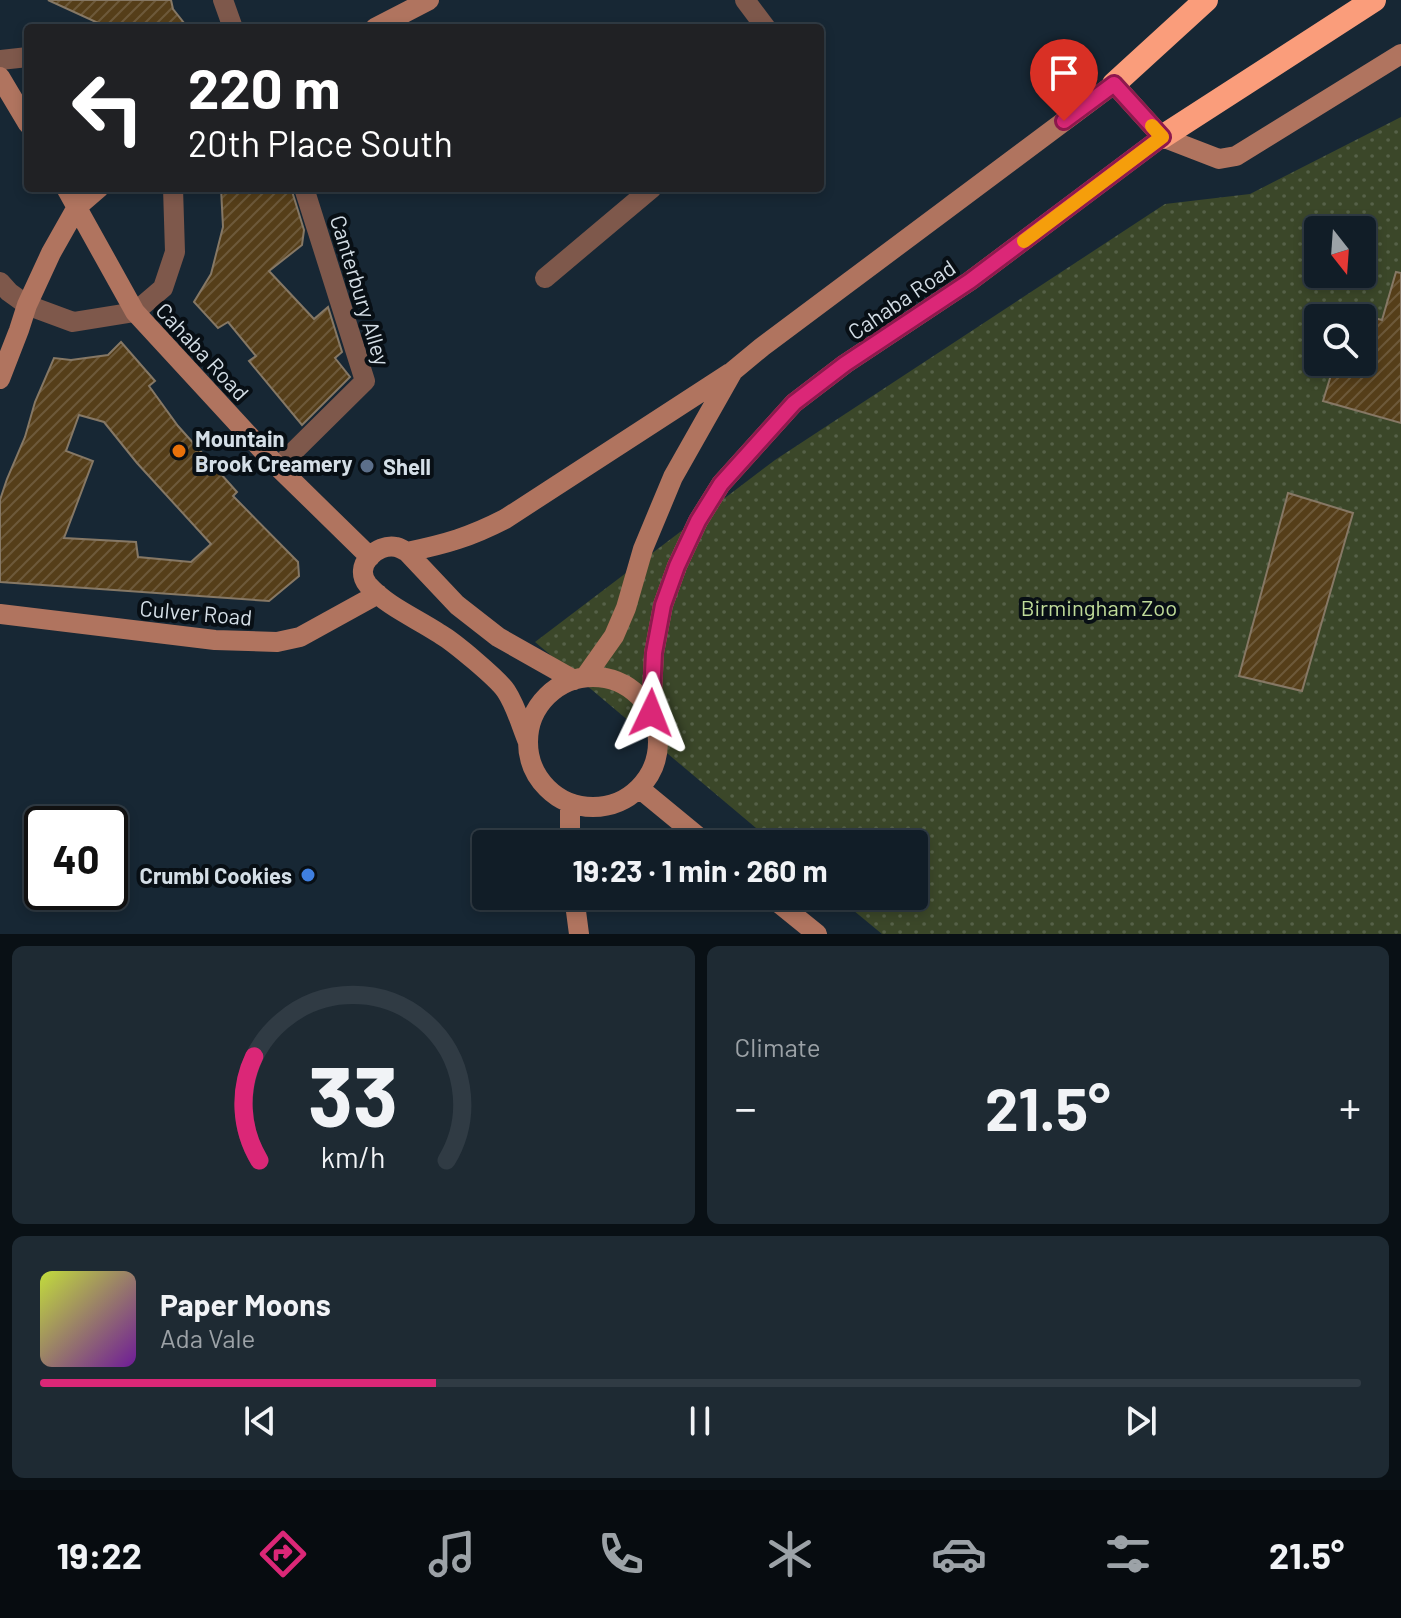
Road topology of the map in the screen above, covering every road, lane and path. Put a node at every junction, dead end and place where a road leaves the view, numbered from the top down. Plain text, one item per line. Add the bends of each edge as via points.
1 (223, 0) edge
2 (429, 0) edge
3 (745, 0) edge
4 (1184, 0) edge
5 (1206, 0) edge
6 (1374, 0) edge
7 (232, 24) edge
8 (383, 24) edge
9 (763, 24) edge
10 (1401, 54) edge
11 (24, 57) edge
12 (0, 60) edge
13 (0, 77) edge
14 (1114, 84) junction
15 (24, 117) edge
16 (1162, 137) junction
17 (68, 192) edge
18 (94, 192) edge
19 (173, 192) edge
20 (305, 192) edge
21 (647, 192) edge
22 (77, 207) junction
23 (545, 278) dead end
24 (0, 282) edge
25 (27, 305) junction
26 (135, 312) junction
27 (733, 371) junction
28 (0, 379) edge
29 (278, 467) junction
30 (407, 552) junction
31 (370, 557) junction
32 (378, 594) junction
33 (0, 614) edge
34 (579, 679) junction
35 (651, 713) junction
36 (528, 742) junction
37 (639, 788) junction
38 (570, 803) junction
39 (570, 830) edge
40 (690, 830) edge
41 (576, 910) edge
42 (787, 910) edge
43 (579, 934) edge
44 (817, 934) edge

1 - 7 street
2 - 8 street
3 - 9 street
4 - 14 highway
5 - 14 highway
6 - 16 highway
10 - 16 street via 1236,156 1219,159
11 - 12 street
13 - 15 street
14 - 16 street
14 - 27 street, Cahaba Road
16 - 35 street, Cahaba Road via 970,281 794,403 721,484 698,521 663,605
17 - 22 street, Cahaba Road
18 - 22 street
19 - 26 street via 175,252 163,288
20 - 29 street, Canterbury Alley via 365,381
21 - 23 street
22 - 25 street
22 - 26 street, Cahaba Road
24 - 25 street
25 - 26 street via 73,322
25 - 28 street
26 - 29 street, Cahaba Road
27 - 30 street, Cahaba Road via 505,519 476,534
27 - 34 street, Cahaba Road via 667,489 614,636
29 - 31 street, Cahaba Road
30 - 31 street, Cahaba Road via 388,547
30 - 34 street via 457,605 498,637
31 - 32 street via 362,578
32 - 33 street, Culver Road via 300,637 277,642 215,640
32 - 36 street via 443,635 502,684
34 - 35 street via 616,681 642,698
34 - 36 street, Cahaba Road via 544,699
35 - 37 street, Cahaba Road via 657,757
36 - 38 street via 544,785
37 - 38 street via 601,806
37 - 40 street
38 - 39 street
41 - 43 street
42 - 44 street

